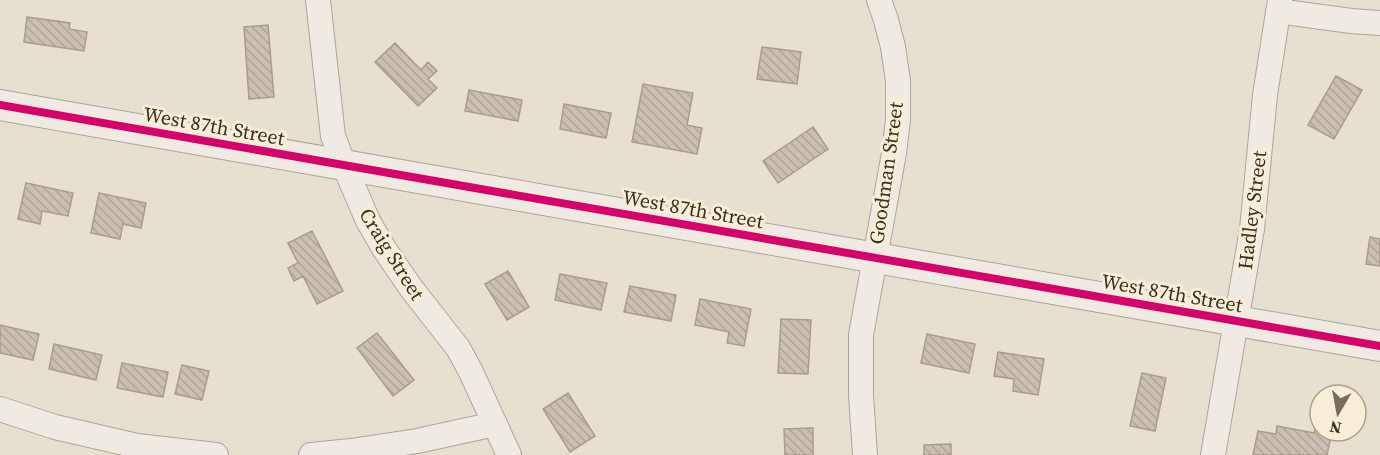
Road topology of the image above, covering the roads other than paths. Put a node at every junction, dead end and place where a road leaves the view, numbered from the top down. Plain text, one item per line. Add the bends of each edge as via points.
1 (318, 0) edge
2 (879, 0) edge
3 (1279, 6) edge
4 (1380, 23) edge
5 (0, 105) edge
6 (344, 165) junction
7 (874, 258) junction
8 (1237, 321) junction
9 (1380, 346) edge
10 (0, 409) edge
11 (495, 424) junction
12 (216, 455) edge
13 (310, 455) edge
14 (509, 455) edge
15 (865, 455) edge
16 (1214, 455) edge

1 - 6 street, Craig Street via 333,136
2 - 7 street, Goodman Street via 893,47 898,120
3 - 4 street
3 - 8 street, Hadley Street
5 - 6 street, West 87th Street
6 - 7 street, West 87th Street
6 - 11 street, Craig Street via 379,240 458,348
7 - 8 street, West 87th Street
7 - 15 street, Goodman Street via 861,335
8 - 9 street, West 87th Street
8 - 16 street, Hadley Street
10 - 12 street via 55,427 137,446
11 - 13 street via 417,441
11 - 14 street, Craig Street

